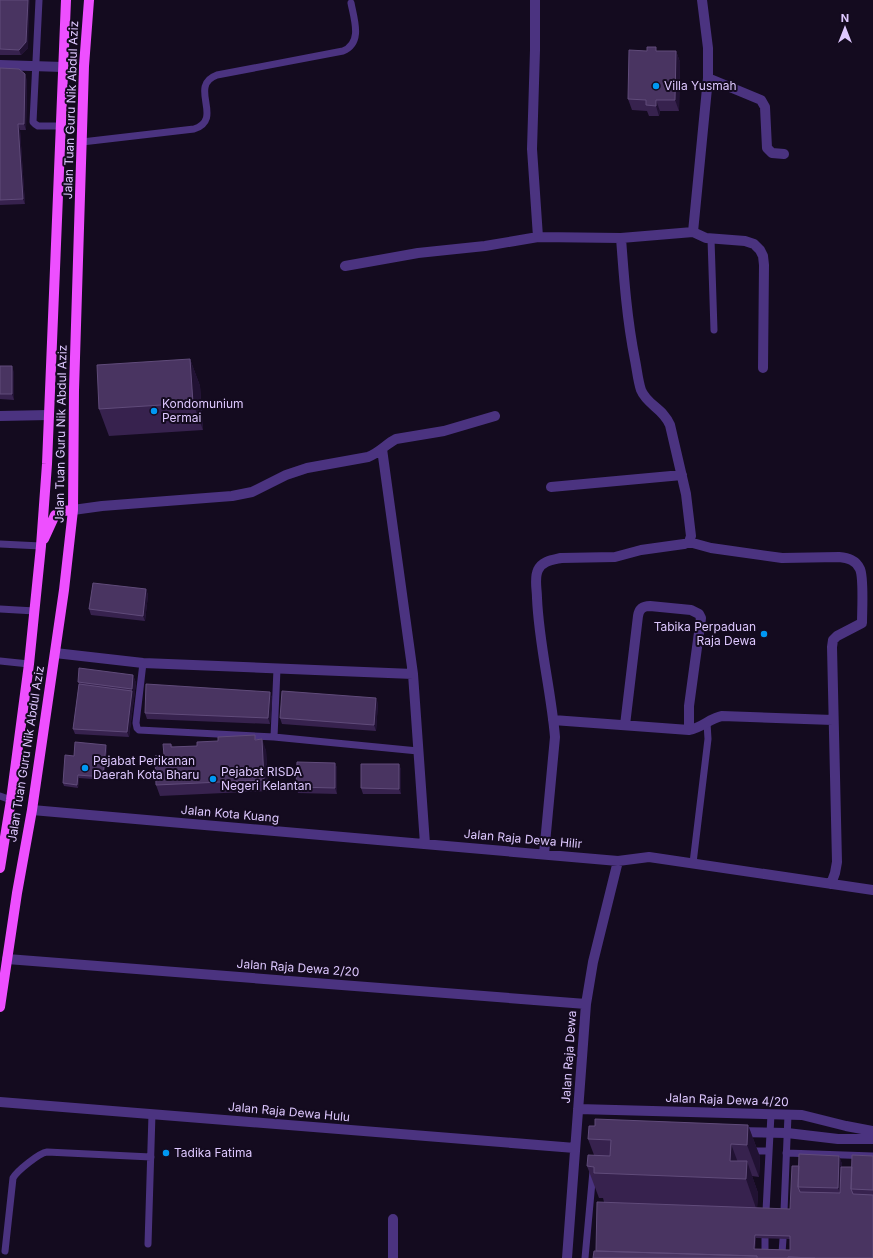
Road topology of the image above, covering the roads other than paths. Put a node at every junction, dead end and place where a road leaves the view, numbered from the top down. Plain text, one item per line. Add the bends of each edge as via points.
1 (39, 0) edge
2 (66, 0) edge
3 (89, 0) edge
4 (536, 0) edge
5 (702, 0) edge
6 (351, 3) dead end
7 (0, 65) edge
8 (36, 66) junction
9 (63, 67) junction
10 (708, 78) junction
11 (60, 126) junction
12 (82, 142) junction
13 (784, 154) dead end
14 (693, 232) junction
15 (538, 237) junction
16 (621, 238) junction
17 (711, 239) junction
18 (345, 266) dead end
19 (714, 330) dead end
20 (763, 368) dead end
21 (49, 415) junction
22 (0, 416) edge
23 (495, 416) dead end
24 (382, 449) junction
25 (682, 475) junction
26 (551, 487) dead end
27 (74, 510) junction
28 (689, 542) junction
29 (0, 544) edge
30 (41, 546) junction
31 (0, 609) edge
32 (35, 611) junction
33 (873, 621) edge
34 (862, 623) junction
35 (55, 653) junction
36 (0, 661) edge
37 (143, 663) junction
38 (29, 664) junction
39 (277, 669) junction
40 (413, 674) junction
41 (553, 720) junction
42 (833, 720) junction
43 (707, 722) junction
44 (625, 725) junction
45 (689, 730) junction
46 (274, 737) junction
47 (418, 751) junction
48 (0, 796) edge
49 (11, 800) junction
50 (32, 810) junction
51 (425, 844) junction
52 (544, 854) junction
53 (618, 861) junction
54 (693, 863) junction
55 (0, 868) edge
56 (831, 884) junction
57 (873, 890) edge
58 (7, 958) junction
59 (586, 1004) junction
60 (0, 1007) edge
61 (0, 1102) edge
62 (578, 1109) junction
63 (152, 1114) junction
64 (771, 1114) junction
65 (788, 1115) junction
66 (724, 1131) edge
67 (873, 1131) edge
68 (770, 1133) junction
69 (787, 1133) junction
70 (873, 1139) edge
71 (575, 1148) junction
72 (742, 1151) edge
73 (769, 1151) junction
74 (786, 1153) junction
75 (873, 1156) edge
76 (151, 1157) junction
77 (594, 1162) edge
78 (766, 1210) edge
79 (0, 1211) edge
80 (784, 1211) edge
81 (9, 1212) junction
82 (393, 1219) dead end
83 (765, 1238) edge
84 (783, 1239) edge
85 (148, 1244) dead end
86 (5, 1251) dead end
87 (765, 1252) edge
88 (782, 1252) edge
89 (393, 1258) edge
90 (567, 1258) edge
91 (584, 1258) edge

1 - 8 lane
2 - 9 main road, Jalan Tuan Guru Nik Abdul Aziz
3 - 12 main road, Jalan Tuan Guru Nik Abdul Aziz
4 - 15 street via 532,149
5 - 10 street via 708,48
6 - 12 lane via 356,34 349,49 211,77 204,87 207,118 200,127
7 - 8 street
8 - 9 street
8 - 11 lane via 33,122 38,126
9 - 11 main road, Jalan Tuan Guru Nik Abdul Aziz
10 - 13 street via 761,100 765,108 767,148 772,153
10 - 14 street
11 - 21 main road, Jalan Tuan Guru Nik Abdul Aziz
12 - 27 main road, Jalan Tuan Guru Nik Abdul Aziz via 74,390
14 - 16 street
14 - 17 street
15 - 16 street
15 - 18 street via 418,253
16 - 25 street via 626,300 641,388 648,401 667,418
17 - 19 lane
17 - 20 street via 750,242 763,256
21 - 22 street
21 - 30 main road, Jalan Tuan Guru Nik Abdul Aziz
23 - 24 street via 444,431 396,439
24 - 27 street via 368,457 307,468 252,492
24 - 40 street
25 - 26 street
25 - 28 street via 692,530
27 - 30 main road via 62,511 55,515
27 - 35 main road, Jalan Tuan Guru Nik Abdul Aziz
28 - 34 street via 716,549 782,558 848,558 855,562 862,577
28 - 41 street via 615,557 561,558 541,565 536,575 538,623
29 - 30 lane
30 - 32 main road, Jalan Tuan Guru Nik Abdul Aziz
31 - 32 lane
32 - 38 main road, Jalan Tuan Guru Nik Abdul Aziz
33 - 34 street
34 - 42 street via 833,640
35 - 37 street
35 - 50 main road, Jalan Tuan Guru Nik Abdul Aziz
36 - 38 lane
37 - 39 street
37 - 46 lane via 136,723 139,730
38 - 49 main road, Jalan Tuan Guru Nik Abdul Aziz
39 - 40 street
39 - 46 lane
40 - 47 street
41 - 44 street
41 - 52 street via 554,754
42 - 43 street via 730,715 714,717
42 - 56 street via 837,862
43 - 45 street
43 - 54 lane via 708,740
44 - 45 street
44 - 45 street via 638,612 645,606 650,606 691,610 701,618 689,706
46 - 47 lane
47 - 51 street
48 - 49 lane
49 - 55 main road, Jalan Tuan Guru Nik Abdul Aziz
50 - 51 street, Jalan Kota Kuang
50 - 58 main road, Jalan Tuan Guru Nik Abdul Aziz
51 - 52 street, Jalan Raja Dewa Hilir
52 - 53 street, Jalan Raja Dewa Hilir
53 - 54 street, Jalan Raja Dewa Hilir via 649,858
53 - 59 street, Jalan Raja Dewa via 593,962
54 - 56 street, Jalan Raja Dewa Hilir
56 - 57 street, Jalan Raja Dewa Hilir
58 - 59 street, Jalan Raja Dewa 2/20
58 - 60 main road, Jalan Tuan Guru Nik Abdul Aziz
59 - 62 street, Jalan Raja Dewa
61 - 63 street, Jalan Raja Dewa Hulu
62 - 64 street, Jalan Raja Dewa 4/20
62 - 71 street, Jalan Raja Dewa via 581,1128
63 - 71 street, Jalan Raja Dewa Hulu
63 - 76 lane
64 - 65 street, Jalan Raja Dewa 4/20
64 - 68 lane
65 - 67 street, Jalan Raja Dewa 4/20 via 810,1116
65 - 69 lane
66 - 68 street
68 - 69 street
68 - 73 lane
69 - 70 street via 838,1139
69 - 74 lane
71 - 90 street, Jalan Raja Dewa
72 - 73 lane
73 - 78 lane
74 - 75 lane
74 - 80 lane
76 - 81 lane via 42,1153 14,1175
76 - 85 lane
77 - 91 lane
79 - 81 lane
81 - 86 lane
82 - 89 street
83 - 87 lane
84 - 88 lane

